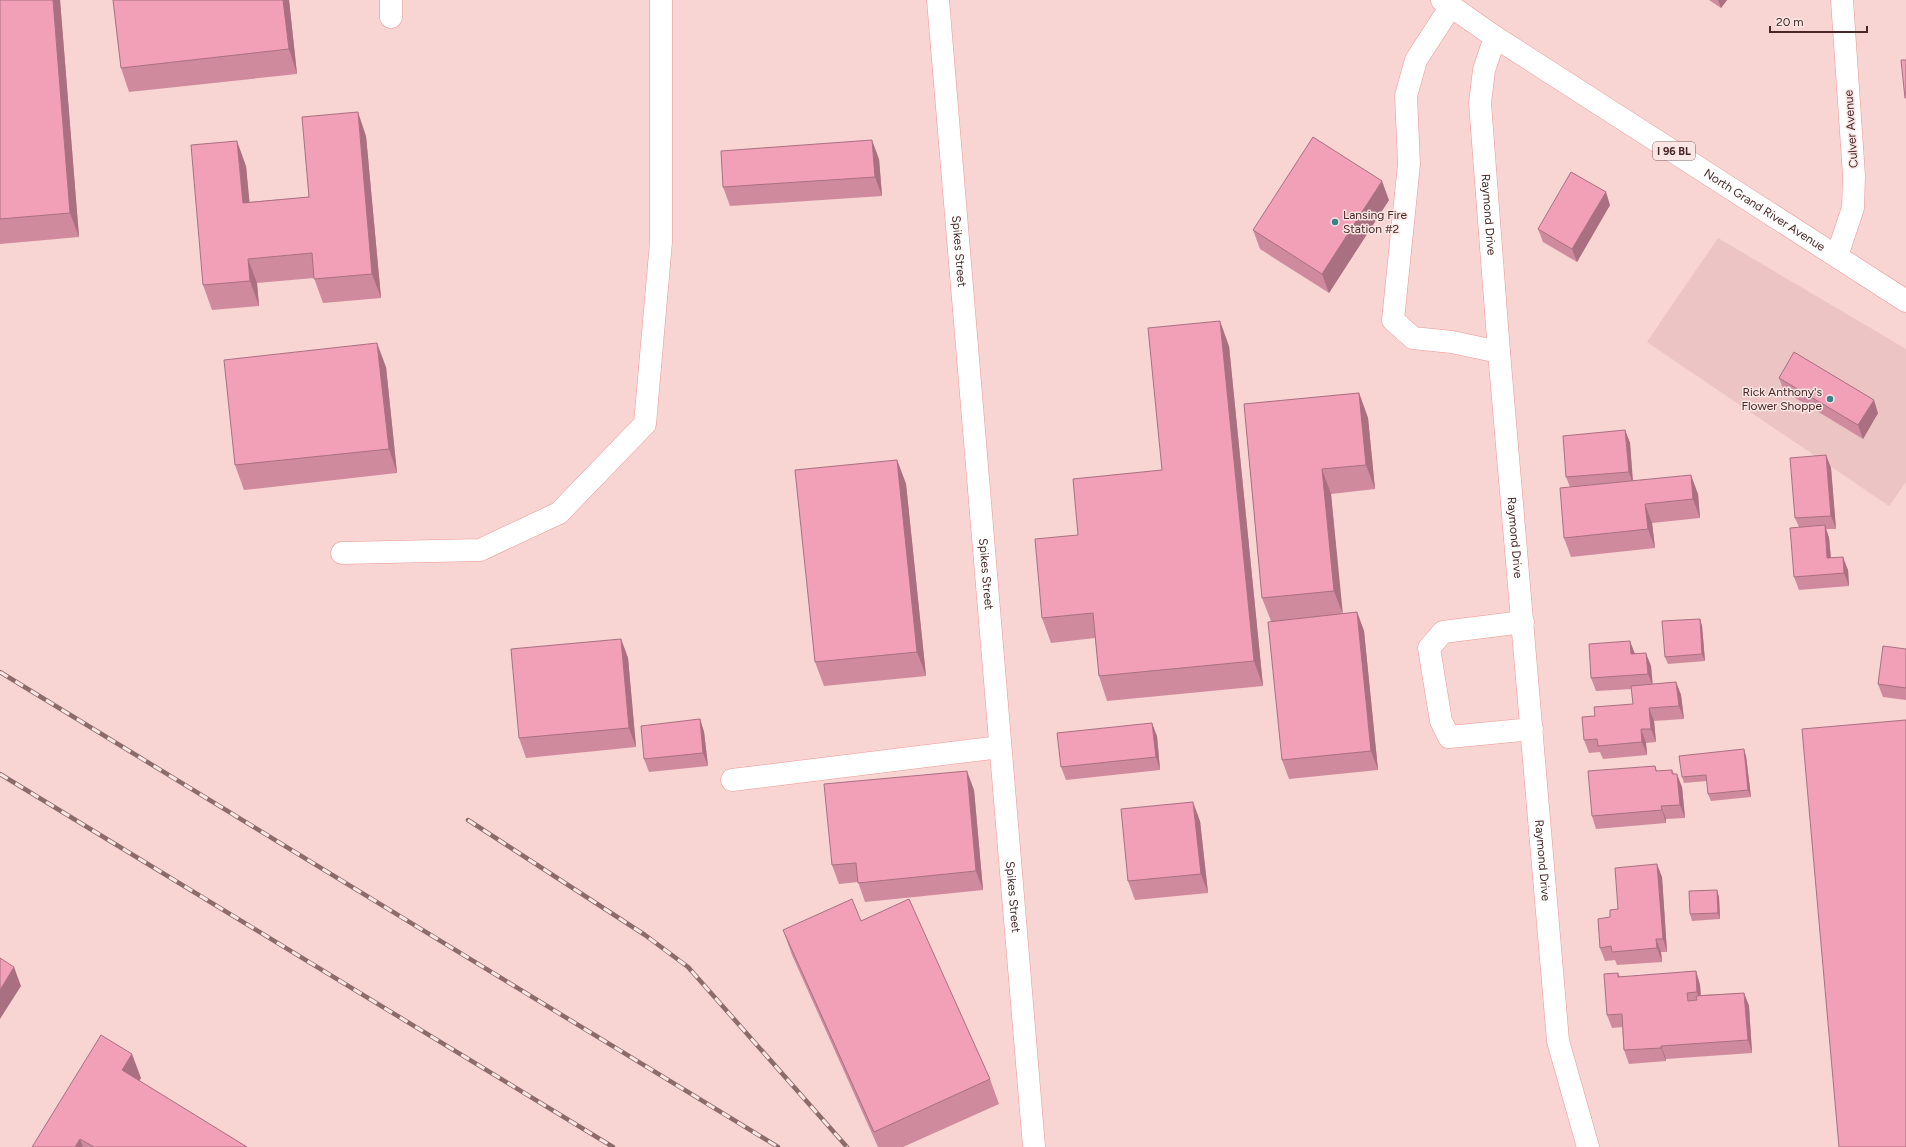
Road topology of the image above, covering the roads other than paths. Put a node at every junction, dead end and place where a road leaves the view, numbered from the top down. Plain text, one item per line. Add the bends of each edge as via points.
1 (661, 0) edge
2 (938, 0) edge
3 (1842, 0) edge
4 (1446, 3) edge
5 (1495, 37) junction
6 (1837, 256) junction
7 (1906, 301) edge
8 (1499, 352) junction
9 (342, 553) dead end
10 (1523, 622) junction
11 (1532, 729) junction
12 (1000, 747) junction
13 (732, 780) dead end
14 (1034, 1147) edge
15 (1588, 1147) edge

1 - 9 street via 661,242 645,424 559,513 480,550
2 - 12 street, Spikes Street
3 - 6 street, Culver Avenue via 1854,176 1853,208
4 - 5 street, North Grand River Avenue / I 96 BL
4 - 8 street via 1416,60 1406,96 1409,164 1393,320 1413,338 1452,342
5 - 6 street, North Grand River Avenue / I 96 BL
5 - 8 street, Raymond Drive via 1484,70 1480,103
6 - 7 street, North Grand River Avenue / I 96 BL
8 - 10 street, Raymond Drive
10 - 11 street, Raymond Drive
10 - 11 street via 1443,632 1429,648 1441,721 1448,737
11 - 15 street, Raymond Drive via 1558,1041
12 - 13 street
12 - 14 street, Spikes Street

